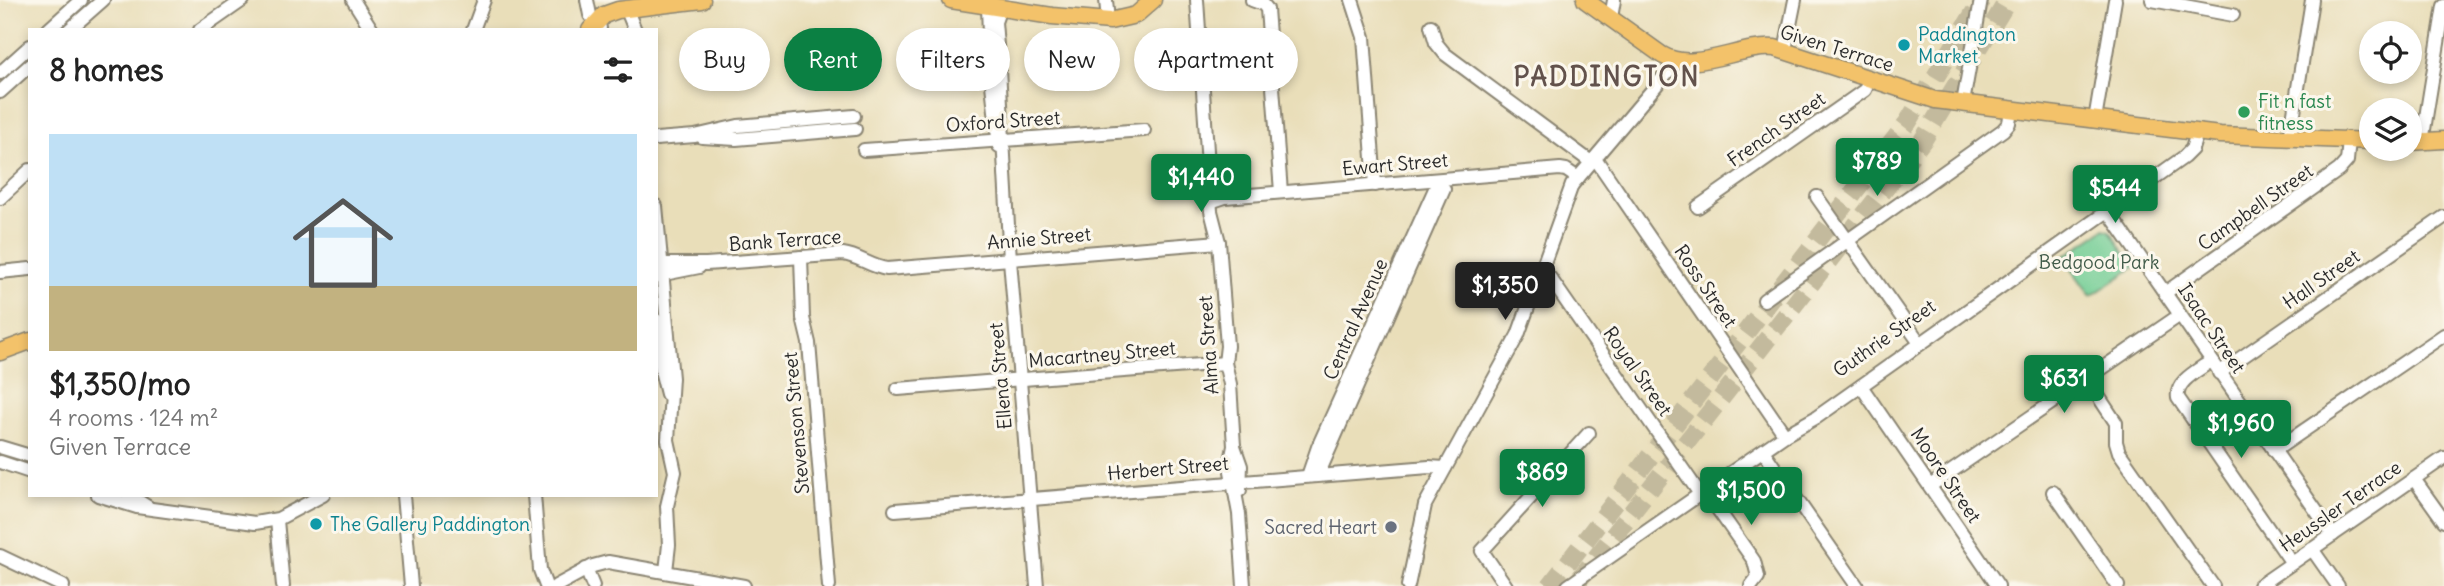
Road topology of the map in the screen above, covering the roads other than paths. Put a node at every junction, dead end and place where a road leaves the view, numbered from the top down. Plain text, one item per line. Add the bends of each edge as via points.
1 (81, 0) edge
2 (103, 0) edge
3 (243, 0) edge
4 (353, 0) edge
5 (366, 0) edge
6 (484, 0) edge
7 (587, 0) edge
8 (592, 0) edge
9 (702, 0) edge
10 (1106, 0) edge
11 (1153, 0) edge
12 (1197, 0) edge
13 (1252, 0) edge
14 (1352, 0) edge
15 (1585, 0) edge
16 (1614, 0) edge
17 (1795, 0) edge
18 (1981, 0) edge
19 (2115, 0) edge
20 (2152, 0) edge
21 (2312, 0) edge
22 (961, 1) edge
23 (228, 4) edge
24 (989, 5) edge
25 (2444, 6) edge
26 (361, 13) junction
27 (2233, 15) dead end
28 (1611, 18) junction
29 (617, 21) edge
30 (1108, 21) junction
31 (1432, 26) dead end
32 (50, 28) edge
33 (71, 28) edge
34 (202, 28) edge
35 (371, 28) edge
36 (474, 28) edge
37 (990, 28) edge
38 (996, 28) edge
39 (28, 48) edge
40 (1785, 50) junction
41 (1676, 62) junction
42 (28, 67) edge
43 (0, 73) edge
44 (1870, 79) junction
45 (993, 91) edge
46 (1000, 91) edge
47 (0, 92) edge
48 (1963, 103) junction
49 (2011, 109) junction
50 (2422, 113) edge
51 (2095, 120) junction
52 (855, 122) dead end
53 (1144, 130) dead end
54 (2197, 133) junction
55 (2290, 138) junction
56 (658, 139) edge
57 (1001, 140) junction
58 (2349, 140) junction
59 (2359, 140) edge
60 (2444, 140) edge
61 (2422, 142) edge
62 (864, 150) dead end
63 (1593, 160) junction
64 (28, 172) edge
65 (1578, 177) junction
66 (1443, 179) junction
67 (1375, 185) junction
68 (1281, 192) junction
69 (1817, 197) dead end
70 (0, 198) edge
71 (1212, 202) junction
72 (1698, 207) dead end
73 (2108, 211) junction
74 (2444, 216) edge
75 (658, 232) edge
76 (1846, 240) junction
77 (1219, 242) junction
78 (801, 257) junction
79 (660, 259) edge
80 (1010, 260) junction
81 (865, 261) joint
82 (28, 269) edge
83 (0, 272) edge
84 (1542, 273) junction
85 (1995, 288) junction
86 (2165, 293) junction
87 (1764, 300) dead end
88 (2180, 315) junction
89 (2444, 335) edge
90 (658, 339) edge
91 (1917, 339) junction
92 (28, 342) edge
93 (0, 352) edge
94 (2211, 361) junction
95 (1225, 363) junction
96 (2220, 373) junction
97 (2087, 379) junction
98 (1020, 380) junction
99 (1861, 386) junction
100 (898, 389) dead end
101 (671, 412) junction
102 (1799, 426) junction
103 (1589, 433) dead end
104 (1785, 435) junction
105 (662, 441) edge
106 (0, 447) edge
107 (1763, 451) junction
108 (2274, 451) junction
109 (28, 455) edge
110 (2444, 458) edge
111 (0, 462) edge
112 (1445, 468) junction
113 (28, 471) edge
114 (1313, 475) junction
115 (2414, 479) junction
116 (1237, 482) junction
117 (1930, 486) junction
118 (2053, 492) dead end
119 (1702, 493) junction
120 (103, 497) edge
121 (132, 497) edge
122 (319, 497) edge
123 (403, 497) edge
124 (534, 497) edge
125 (1030, 499) junction
126 (152, 509) junction
127 (895, 510) dead end
128 (277, 520) junction
129 (2444, 521) edge
130 (2333, 535) junction
131 (2312, 549) junction
132 (0, 556) edge
133 (2292, 563) junction
134 (586, 569) junction
135 (666, 571) junction
136 (1755, 581) edge
137 (63, 586) edge
138 (283, 586) edge
139 (411, 586) edge
140 (546, 586) edge
141 (556, 586) edge
142 (593, 586) edge
143 (744, 586) edge
144 (829, 586) edge
145 (1037, 586) edge
146 (1244, 586) edge
147 (1408, 586) edge
148 (1506, 586) edge
149 (1568, 586) edge
150 (1857, 586) edge
151 (1998, 586) edge
152 (2118, 586) edge
153 (2213, 586) edge
154 (2259, 586) edge
155 (2338, 586) edge

1 - 32 street
2 - 33 street
3 - 23 street
4 - 26 street
5 - 26 street
6 - 36 street
7 - 29 street via 589,13
8 - 29 street
9 - 29 main road
10 - 30 street
11 - 30 main road via 1136,15
12 - 71 street, Alma Street
13 - 68 street via 1265,6
14 - 67 street via 1364,37
15 - 28 main road
16 - 28 street
17 - 40 street
18 - 48 street
19 - 51 street
20 - 27 street
21 - 55 street
22 - 24 main road
23 - 34 street
24 - 30 main road
24 - 37 street, Ellena Street
24 - 38 street, Ellena Street
25 - 50 street
26 - 35 street
28 - 41 main road
31 - 63 street, Ross Street via 1444,54
39 - 43 street
40 - 41 main road, Given Terrace via 1756,48
40 - 44 main road, Given Terrace
41 - 63 street
42 - 47 street
44 - 48 main road, Given Terrace via 1928,98
44 - 72 street, French Street via 1865,90
45 - 57 street, Ellena Street
46 - 57 street, Ellena Street
48 - 49 main road, Given Terrace
49 - 51 main road, Given Terrace
49 - 76 street via 2003,130
51 - 54 main road, Given Terrace
52 - 56 street via 738,125 695,136
53 - 57 street, Oxford Street
54 - 55 main road, Given Terrace
54 - 73 street, Guthrie Street via 2188,153
55 - 58 main road, Given Terrace
57 - 62 street, Oxford Street
57 - 80 street, Ellena Street
58 - 59 main road, Given Terrace
58 - 86 street, Campbell Street via 2347,161 2339,170
60 - 61 main road
63 - 65 street
63 - 104 street, Ross Street
64 - 70 street
65 - 66 street, Ewart Street via 1560,169
65 - 84 street
66 - 67 street, Ewart Street
66 - 114 street, Central Avenue
67 - 68 street, Ewart Street
68 - 71 street, Ewart Street
69 - 76 street
71 - 77 street, Alma Street via 1221,223
73 - 85 street, Guthrie Street
73 - 86 street, Isaac Street
74 - 96 street, Hall Street
75 - 79 street
76 - 87 street
76 - 91 street
77 - 80 street, Annie Street
77 - 95 street, Alma Street
78 - 79 street, Bank Terrace via 706,264
78 - 81 street, Bank Terrace via 843,254
78 - 144 street, Stevenson Street via 800,291 809,343
79 - 101 street
80 - 81 street, Annie Street via 887,269
80 - 98 street, Ellena Street
82 - 83 street
84 - 112 street via 1518,335
84 - 119 street, Royal Street via 1550,278
85 - 91 street, Guthrie Street
85 - 99 street, Guthrie Street
86 - 88 street, Isaac Street
88 - 94 street, Isaac Street
88 - 97 street
89 - 108 street
90 - 101 street
91 - 102 street, Guthrie Street
92 - 93 main road
94 - 96 street, Isaac Street
94 - 133 street via 2180,383 2178,398
95 - 98 street, Macartney Street
95 - 116 street, Alma Street via 1234,446 1241,466
96 - 108 street, Isaac Street
97 - 117 street
97 - 153 street via 2116,423 2119,452
98 - 100 street, Macartney Street
98 - 125 street, Ellena Street
99 - 102 street, Guthrie Street
99 - 117 street, Moore Street
101 - 105 street
102 - 104 street, Guthrie Street
103 - 148 street via 1482,551
104 - 107 street, Guthrie Street
105 - 135 street via 676,471 667,506
106 - 109 street
107 - 119 street, Guthrie Street
107 - 150 street
108 - 130 street, Isaac Street
110 - 115 street, Heussler Terrace
111 - 113 street
112 - 114 street, Herbert Street
112 - 147 street via 1425,505
114 - 116 street, Herbert Street
115 - 129 street
115 - 130 street, Heussler Terrace
116 - 125 street, Herbert Street
116 - 146 street, Alma Street
117 - 151 street, Moore Street
118 - 152 street
119 - 136 street, Royal Street via 1754,561
119 - 149 street, Guthrie Street
120 - 126 street
121 - 126 street
122 - 128 street
123 - 139 street
124 - 140 street via 540,570
125 - 127 street, Herbert Street
125 - 145 street, Ellena Street
126 - 128 street via 237,522
128 - 138 street
130 - 131 street, Heussler Terrace
131 - 133 street, Heussler Terrace
131 - 155 street
132 - 137 street
133 - 154 street, Heussler Terrace
134 - 135 street via 608,562
134 - 141 street
134 - 142 street
135 - 143 street

